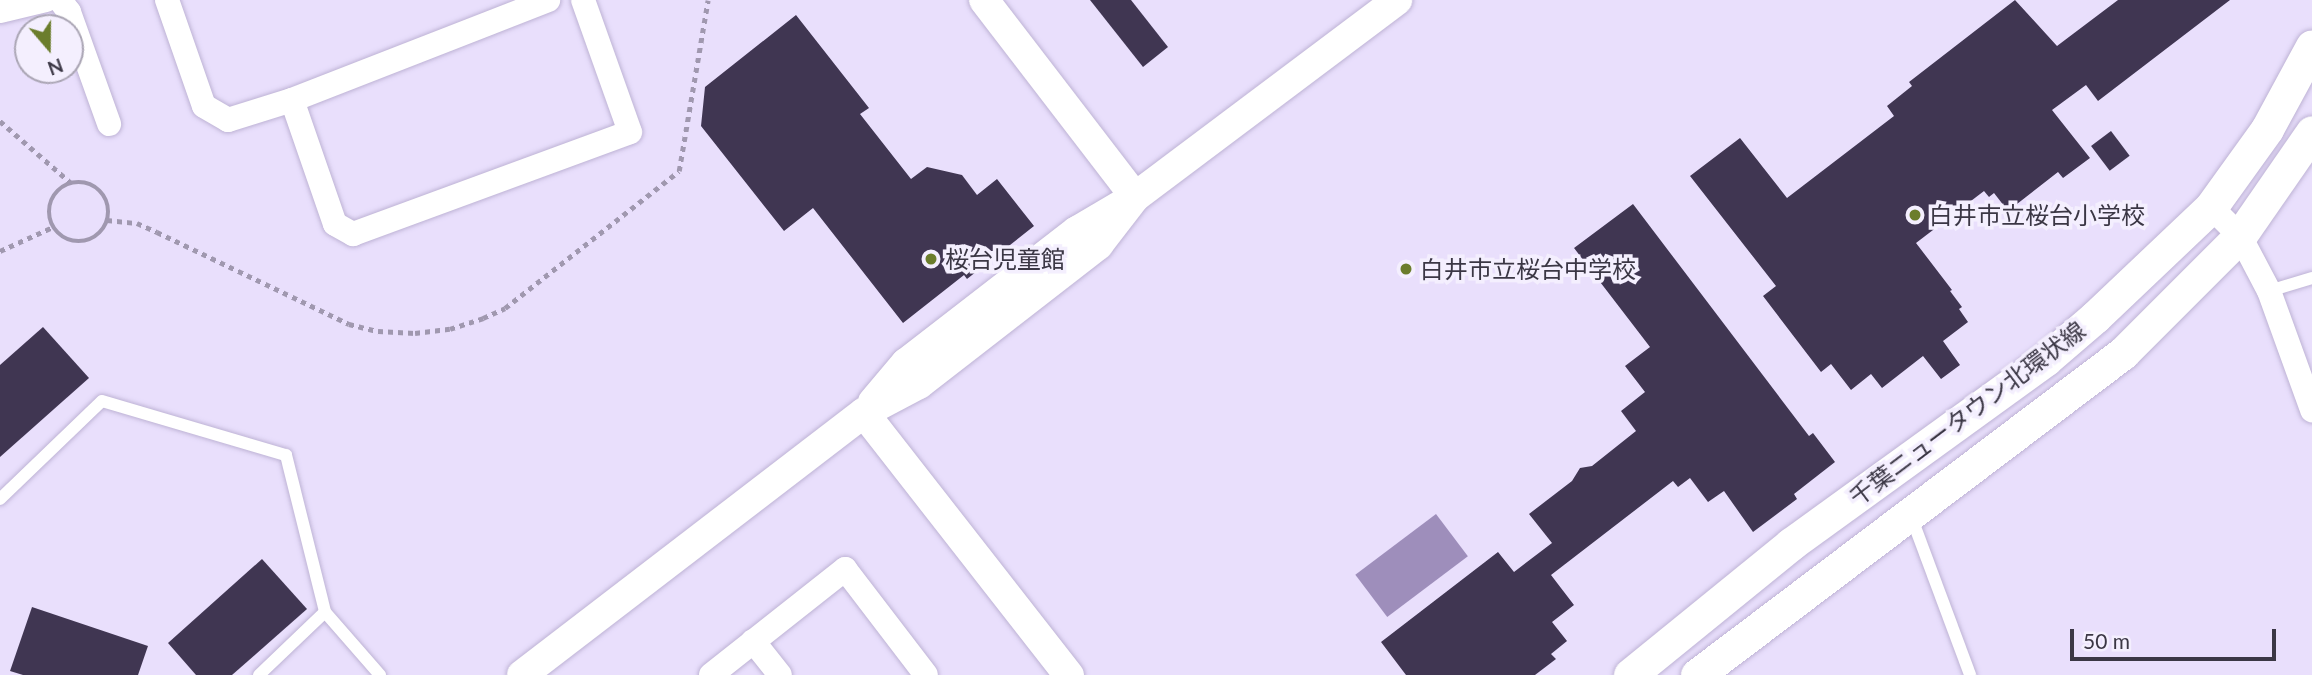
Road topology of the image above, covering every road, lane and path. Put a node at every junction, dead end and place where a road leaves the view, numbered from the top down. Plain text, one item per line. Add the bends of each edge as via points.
1 (46, 0) edge
2 (61, 0) edge
3 (167, 0) edge
4 (548, 0) edge
5 (583, 0) edge
6 (708, 0) edge
7 (984, 0) edge
8 (1397, 0) edge
9 (0, 10) edge
10 (2312, 46) edge
11 (292, 100) junction
12 (0, 121) edge
13 (108, 124) dead end
14 (2312, 132) edge
15 (71, 183) junction
16 (1135, 197) junction
17 (2211, 206) junction
18 (107, 220) junction
19 (53, 227) junction
20 (2240, 236) junction
21 (0, 251) edge
22 (2312, 278) edge
23 (2269, 291) junction
24 (2312, 410) edge
25 (864, 413) junction
26 (0, 499) edge
27 (1910, 513) junction
28 (325, 612) junction
29 (753, 641) junction
30 (259, 675) edge
31 (380, 675) edge
32 (522, 675) edge
33 (710, 675) edge
34 (780, 675) edge
35 (926, 675) edge
36 (1069, 675) edge
37 (1630, 675) edge
38 (1697, 675) edge
39 (1970, 675) edge

1 - 9 street
2 - 13 street
3 - 11 street via 204,106 228,120
4 - 11 street
5 - 11 street via 630,132 352,234 335,224
6 - 18 path via 679,171 505,308 483,318 450,329 415,333 349,324 137,223
7 - 16 street
8 - 16 street
10 - 17 main road, 千葉ニュータウン北環状線 via 2267,129
12 - 15 path
14 - 20 main road, 千葉ニュータウン北環状線
15 - 18 path via 99,189 107,201
15 - 19 path via 51,200
16 - 25 street via 1098,245 919,384
17 - 20 street
17 - 37 main road, 千葉ニュータウン北環状線 via 2045,360 1791,544
18 - 19 path via 91,240 80,242 68,241
19 - 21 path
20 - 23 street
20 - 27 main road, 千葉ニュータウン北環状線 via 2123,353
22 - 23 lane
23 - 24 street
25 - 32 street
25 - 36 street
26 - 28 lane via 102,401 286,455
27 - 38 main road, 千葉ニュータウン北環状線
27 - 39 lane
28 - 30 lane
28 - 31 lane
29 - 33 street
29 - 34 street
29 - 35 street via 845,569

